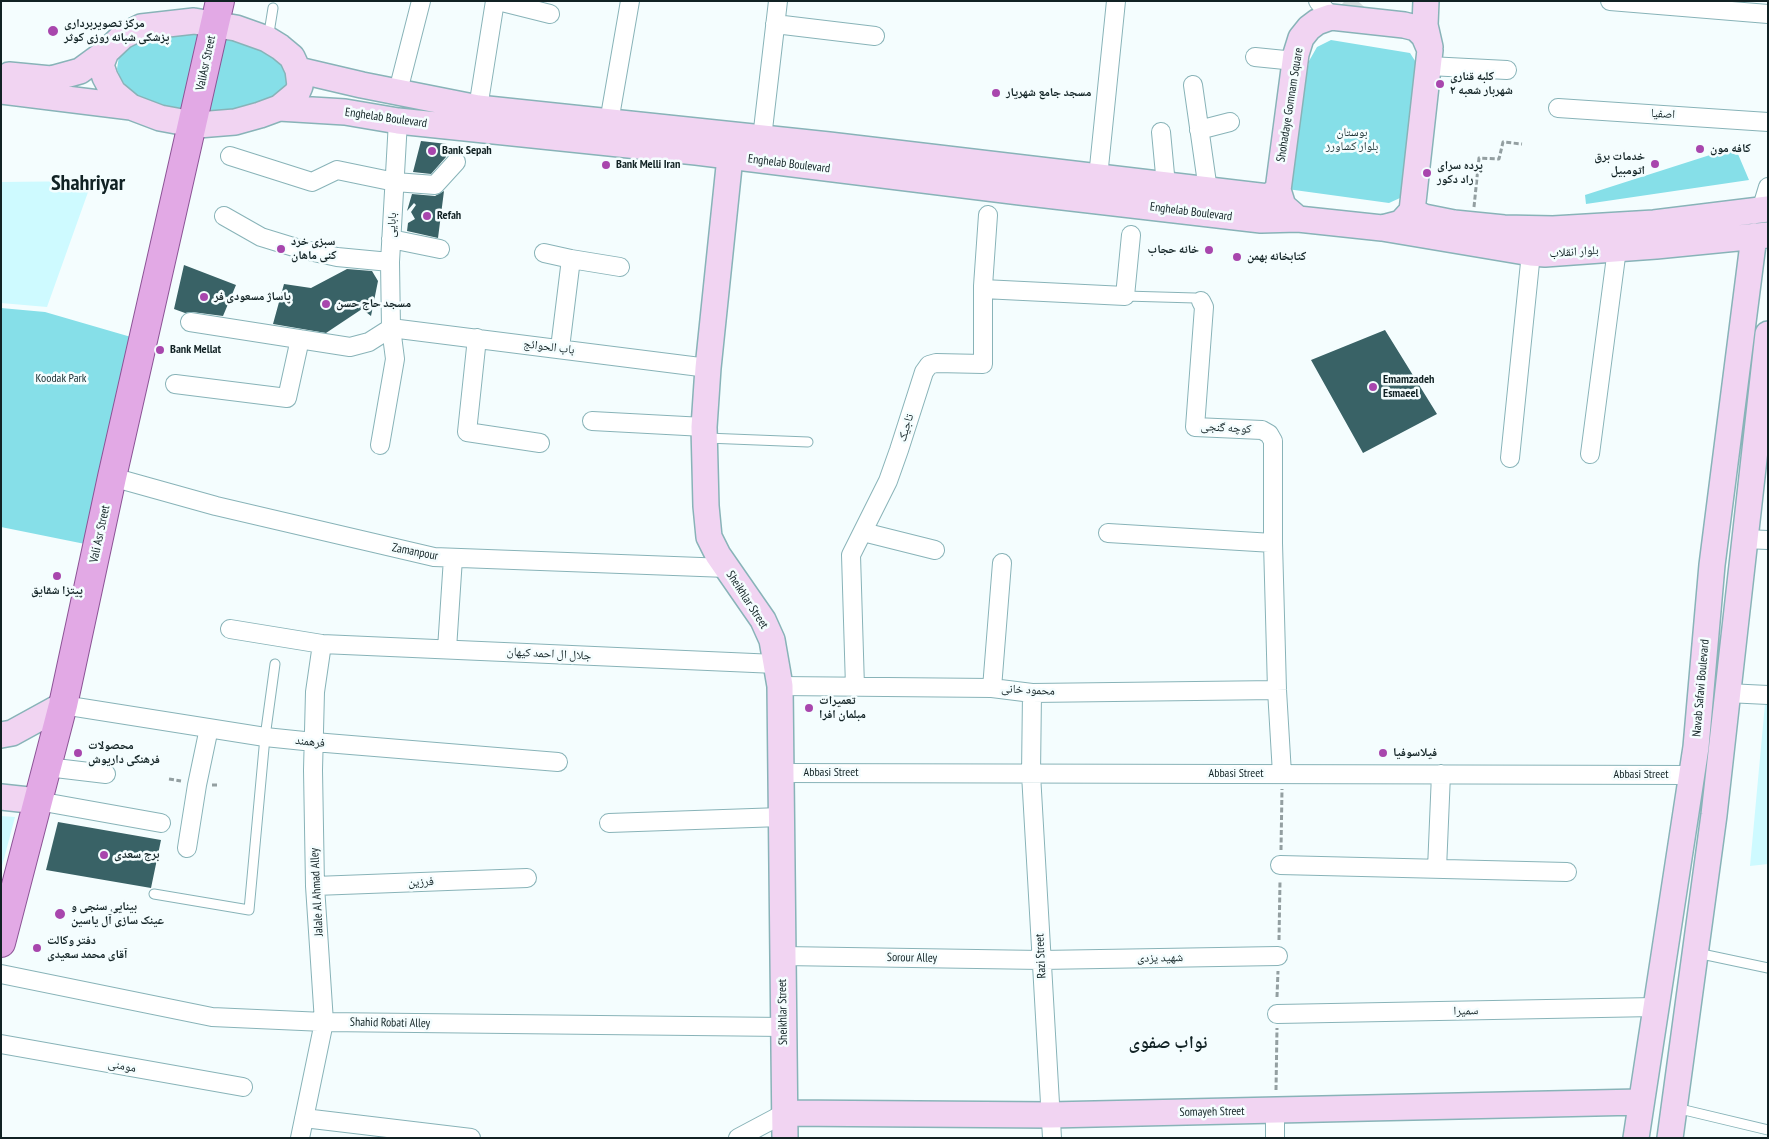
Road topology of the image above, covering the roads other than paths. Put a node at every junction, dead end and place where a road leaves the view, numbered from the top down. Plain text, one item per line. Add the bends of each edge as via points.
1 (421, 1) edge
2 (495, 1) edge
3 (498, 1) edge
4 (630, 1) edge
5 (778, 1) edge
6 (1116, 1) edge
7 (1426, 1) edge
8 (1610, 1) edge
9 (274, 8) dead end
10 (1342, 8) edge
11 (217, 12) edge
12 (550, 14) dead end
13 (1768, 14) edge
14 (775, 24) junction
15 (875, 36) dead end
16 (268, 39) junction
17 (106, 52) junction
18 (1255, 57) dead end
19 (1429, 58) junction
20 (1295, 60) junction
21 (298, 70) junction
22 (1507, 70) dead end
23 (1, 75) edge
24 (1193, 85) dead end
25 (1, 91) edge
26 (398, 91) junction
27 (132, 108) junction
28 (279, 108) junction
29 (478, 108) junction
30 (1558, 108) dead end
31 (398, 121) junction
32 (609, 122) junction
33 (1230, 122) dead end
34 (1768, 122) edge
35 (193, 124) junction
36 (1199, 130) junction
37 (1161, 132) dead end
38 (762, 138) junction
39 (230, 156) dead end
40 (730, 156) junction
41 (456, 162) dead end
42 (943, 171) junction
43 (1098, 177) junction
44 (395, 182) junction
45 (1166, 185) junction
46 (1208, 190) junction
47 (1278, 190) junction
48 (1765, 202) edge
49 (1412, 211) junction
50 (988, 215) dead end
51 (224, 216) dead end
52 (1298, 219) junction
53 (1382, 228) junction
54 (1131, 235) dead end
55 (1761, 236) edge
56 (391, 239) junction
57 (1617, 249) junction
58 (440, 250) dead end
59 (544, 253) dead end
60 (1531, 253) junction
61 (570, 259) junction
62 (390, 262) junction
63 (620, 266) dead end
64 (983, 289) junction
65 (1125, 296) junction
66 (1201, 301) joint
67 (190, 322) dead end
68 (390, 328) junction
69 (477, 338) junction
70 (300, 339) junction
71 (1767, 344) edge
72 (560, 348) junction
73 (1738, 351) junction
74 (708, 368) junction
75 (175, 384) dead end
76 (592, 421) dead end
77 (705, 432) junction
78 (808, 442) dead end
79 (540, 443) dead end
80 (380, 445) dead end
81 (1590, 454) dead end
82 (1510, 458) dead end
83 (112, 477) junction
84 (863, 532) junction
85 (1108, 533) dead end
86 (1756, 539) edge
87 (1273, 543) junction
88 (934, 550) dead end
89 (453, 558) junction
90 (1002, 563) dead end
91 (727, 568) junction
92 (230, 629) dead end
93 (322, 644) junction
94 (447, 649) junction
95 (275, 664) dead end
96 (778, 675) junction
97 (855, 687) junction
98 (992, 688) junction
99 (1277, 690) junction
100 (1032, 693) junction
101 (1726, 693) junction
102 (1768, 695) edge
103 (63, 705) junction
104 (209, 728) junction
105 (1, 735) edge
106 (265, 737) junction
107 (314, 742) junction
108 (558, 762) dead end
109 (47, 767) junction
110 (781, 773) junction
111 (106, 774) dead end
112 (1031, 774) junction
113 (1282, 774) junction
114 (1441, 774) junction
115 (1691, 775) junction
116 (1, 798) edge
117 (38, 800) junction
118 (781, 816) junction
119 (161, 824) dead end
120 (609, 824) dead end
121 (187, 848) dead end
122 (1280, 865) dead end
123 (1438, 869) junction
124 (1567, 872) dead end
125 (527, 878) dead end
126 (315, 886) junction
127 (154, 894) dead end
128 (1, 943) edge
129 (1695, 953) junction
130 (783, 956) junction
131 (1278, 956) dead end
132 (1042, 960) junction
133 (1768, 968) edge
134 (1, 974) edge
135 (1655, 1007) junction
136 (1277, 1014) dead end
137 (324, 1022) junction
138 (784, 1027) junction
139 (1, 1044) edge
140 (243, 1087) dead end
141 (1640, 1102) junction
142 (1674, 1108) junction
143 (1275, 1110) junction
144 (785, 1113) junction
145 (304, 1118) junction
146 (1051, 1126) edge
147 (1768, 1130) edge
148 (300, 1138) edge
149 (471, 1138) edge
150 (738, 1138) edge
151 (785, 1138) edge
152 (1275, 1138) edge
153 (1636, 1138) edge
154 (1670, 1138) edge

1 - 26 street
2 - 29 street
3 - 12 street
4 - 32 street
5 - 14 street
6 - 43 street
7 - 19 main road
8 - 13 street
9 - 16 lane
10 - 19 main road, Shohadaye Gomnam Square via 1416,28 1424,36
10 - 20 main road, Shohadaye Gomnam Square via 1309,28 1301,38
11 - 16 main road via 236,28
11 - 17 main road via 194,21 141,27 123,36
11 - 35 main road, ValiAsr Street
14 - 15 street
14 - 38 street
16 - 21 main road via 292,57
17 - 23 main road via 80,71 51,79
17 - 27 main road via 101,65 105,78 113,92
18 - 20 street
19 - 22 street
19 - 49 main road
20 - 47 main road, Shohadaye Gomnam Square
21 - 26 main road, Enghelab Boulevard
21 - 28 main road via 300,86 297,93
24 - 36 street
25 - 27 main road
26 - 29 main road, Enghelab Boulevard
27 - 35 main road via 160,118
28 - 31 main road, Enghelab Boulevard via 344,112
28 - 35 main road via 234,122
29 - 32 main road, Enghelab Boulevard
30 - 34 street, اصفیا
31 - 40 main road, Enghelab Boulevard
31 - 44 street, بابایی
32 - 38 main road, Enghelab Boulevard
33 - 36 street
35 - 83 main road, Vali Asr Street
36 - 46 street
37 - 45 street
38 - 42 main road, Enghelab Boulevard
39 - 44 street via 312,182 337,170
40 - 42 main road, Enghelab Boulevard
40 - 74 main road, Sheikhlar Street
41 - 44 street via 435,184
42 - 43 main road, Enghelab Boulevard
42 - 52 main road, Enghelab Boulevard via 1261,220
43 - 45 main road, Enghelab Boulevard
44 - 56 street, بابایی
45 - 46 main road, Enghelab Boulevard
46 - 47 main road, Enghelab Boulevard via 1268,197
47 - 52 main road via 1283,206
48 - 49 main road, بلوار انقلاب via 1654,223 1553,230 1473,225 1424,218
49 - 53 main road via 1401,223
50 - 64 street, تاجیک
51 - 62 street via 260,237 300,249 337,257
52 - 53 main road
53 - 60 main road, بلوار انقلاب
54 - 65 street
55 - 57 main road, بلوار انقلاب
55 - 73 main road, Navab Safavi Boulevard
56 - 58 street
56 - 62 street, بابایی
57 - 60 main road, بلوار انقلاب
57 - 81 street
59 - 61 street
60 - 82 street
61 - 63 street
61 - 72 street
62 - 68 street, بابایی
64 - 65 street
64 - 84 street, تاجیک via 983,364 929,365 888,481
65 - 66 lane, کوچه گنجی via 1194,298
66 - 87 street, کوچه گنجی via 1204,307 1195,427 1262,430 1270,434 1273,441
67 - 70 street
68 - 69 street, باب الحوائج
68 - 70 street via 369,342 350,347
68 - 80 street, بابایی via 395,359
69 - 72 street, باب الحوائج
69 - 79 street via 467,432
70 - 75 street via 287,398
71 - 73 main road
71 - 86 main road, Navab Safavi Boulevard
72 - 74 street, باب الحوائج
73 - 115 main road, Navab Safavi Boulevard
74 - 77 main road, Sheikhlar Street
76 - 77 street
77 - 78 lane
77 - 91 main road, Sheikhlar Street via 709,537
83 - 89 street, Zamanpour via 291,524 434,557
83 - 103 main road, Vali Asr Street
84 - 88 street
84 - 97 street, تاجیک via 852,555
85 - 87 street
86 - 101 main road, Navab Safavi Boulevard
87 - 99 street, کوچه گنجی
89 - 91 street, Zamanpour
89 - 94 street
90 - 98 street
91 - 96 main road, Sheikhlar Street via 763,620 772,640
92 - 93 street, جلال ال احمد کیهان
93 - 94 street, جلال ال احمد کیهان
93 - 107 street, Jalale Al Ahmad Alley via 315,692
94 - 96 street, جلال ال احمد کیهان
95 - 106 lane
96 - 97 street, محمود خانی
96 - 110 main road, Sheikhlar Street
97 - 98 street, محمود خانی
98 - 100 street, محمود خانی
99 - 100 street, محمود خانی
99 - 113 street, کوچه گنجی
100 - 112 street, Razi Street
101 - 102 street
101 - 129 main road, Navab Safavi Boulevard
103 - 104 street, فرهمند
103 - 105 main road via 12,733
103 - 109 main road, Vali Asr Street
104 - 106 street, فرهمند
104 - 121 street
106 - 107 street, فرهمند
106 - 127 lane via 249,910
107 - 108 street, فرهمند
107 - 126 street, Jalale Al Ahmad Alley
109 - 111 street
109 - 117 main road, Vali Asr Street
110 - 112 street, Abbasi Street
110 - 118 main road, Sheikhlar Street
112 - 113 street, Abbasi Street
112 - 132 street, Razi Street
113 - 114 street, Abbasi Street
114 - 115 street, Abbasi Street
114 - 123 street
115 - 135 main road, Navab Safavi Boulevard
116 - 117 main road
117 - 119 street
117 - 128 main road, Vali Asr Street
118 - 120 street
118 - 130 main road, Sheikhlar Street
122 - 123 street
123 - 124 street
125 - 126 street, فرزین
126 - 137 street, Jalale Al Ahmad Alley
129 - 133 lane
129 - 142 main road, Navab Safavi Boulevard
130 - 132 street, Sorour Alley
130 - 138 main road, Sheikhlar Street
131 - 132 street, شهید یزدی
132 - 146 street, Razi Street
134 - 137 street, Shahid Robati Alley via 212,1017
135 - 136 street, سمیرا
135 - 141 main road, Navab Safavi Boulevard
137 - 138 street, Shahid Robati Alley
137 - 145 street, Jalale Al Ahmad Alley
138 - 144 main road, Sheikhlar Street
139 - 140 street, مومنی
141 - 143 main road, Somayeh Street
141 - 153 main road, Navab Safavi Boulevard
142 - 147 lane
142 - 154 main road, Navab Safavi Boulevard
143 - 146 main road, Somayeh Street
143 - 152 street
144 - 146 main road, Somayeh Street
144 - 150 street
144 - 151 main road, Sheikhlar Street
145 - 148 street, Jalale Al Ahmad Alley
145 - 149 street

